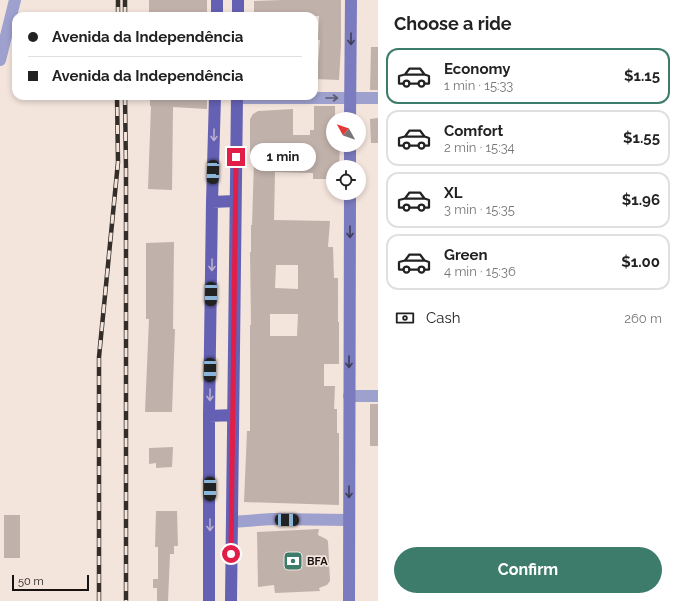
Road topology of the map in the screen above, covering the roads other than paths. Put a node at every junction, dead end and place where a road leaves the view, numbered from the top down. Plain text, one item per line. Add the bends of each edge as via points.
1 (15, 0) edge
2 (217, 0) edge
3 (238, 0) edge
4 (351, 0) edge
5 (217, 12) edge
6 (238, 12) edge
7 (0, 60) edge
8 (318, 98) edge
9 (350, 98) junction
10 (378, 98) edge
11 (215, 100) edge
12 (237, 100) edge
13 (350, 112) edge
14 (350, 200) edge
15 (235, 201) junction
16 (212, 202) junction
17 (349, 396) junction
18 (378, 396) edge
19 (210, 416) junction
20 (233, 416) junction
21 (348, 520) junction
22 (232, 522) junction
23 (209, 601) edge
24 (231, 601) edge
25 (349, 601) edge

1 - 7 street
2 - 5 main road
3 - 6 main road
4 -> 9 main road
8 -> 9 street
9 - 10 street
9 - 13 main road
11 -> 16 main road
12 - 15 main road
14 -> 17 main road
15 - 16 main road
15 - 20 main road
16 -> 19 main road
17 - 18 street
17 -> 21 main road
19 - 20 main road
19 -> 23 main road
20 - 22 main road
21 - 22 street via 272,519
21 - 25 main road
22 - 24 main road

